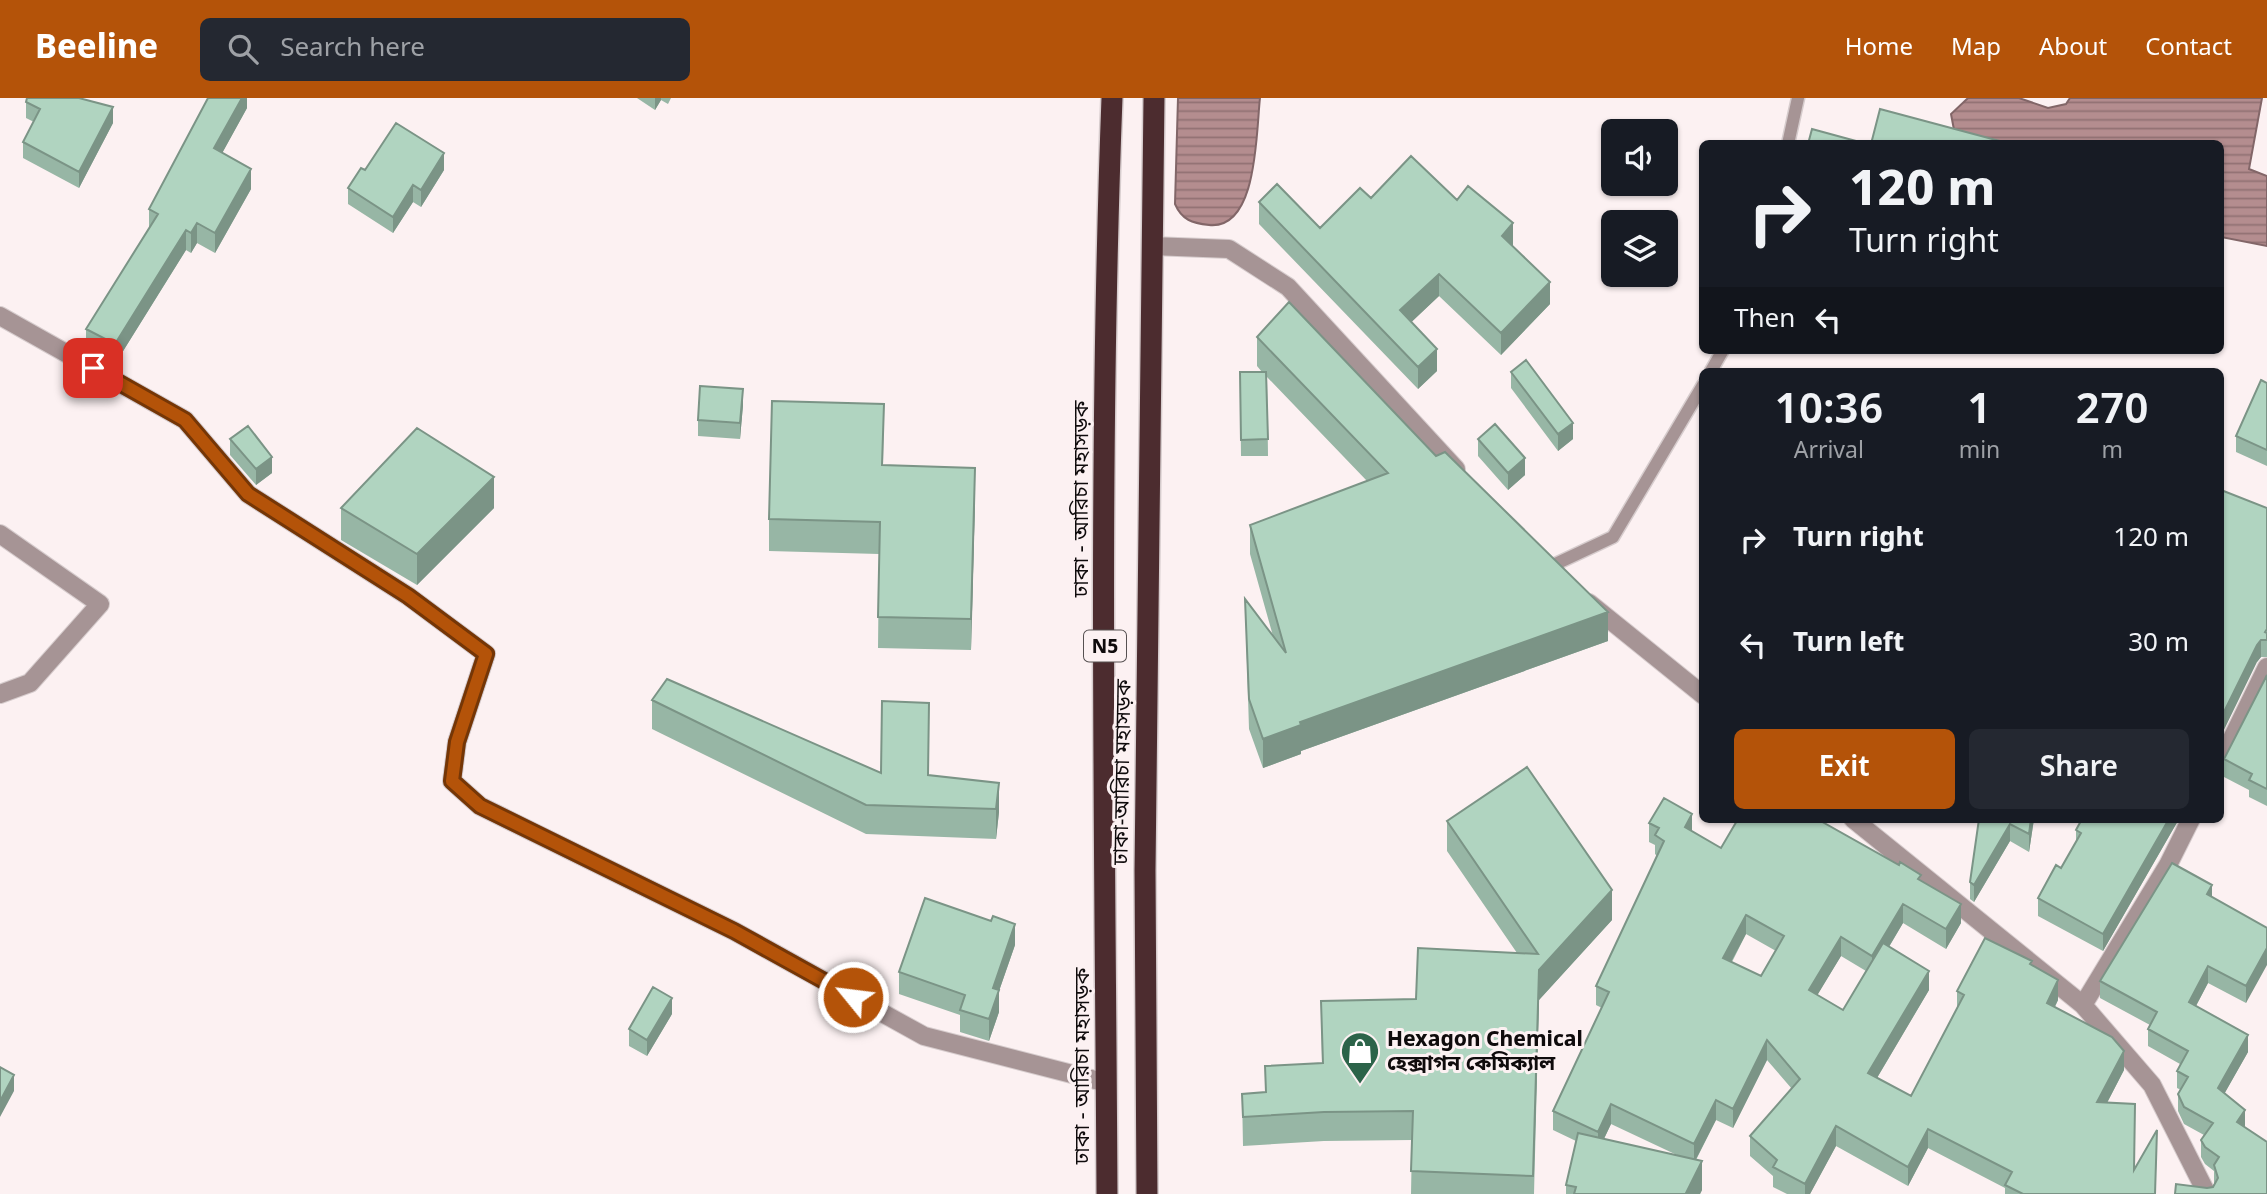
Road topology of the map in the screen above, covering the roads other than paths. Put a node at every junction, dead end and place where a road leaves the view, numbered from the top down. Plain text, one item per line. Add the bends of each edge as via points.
1 (1112, 98) edge
2 (1154, 98) edge
3 (1798, 98) edge
4 (1789, 140) edge
5 (1152, 246) junction
6 (0, 316) edge
7 (1699, 392) edge
8 (1464, 478) edge
9 (0, 534) edge
10 (1542, 563) joint
11 (2267, 667) edge
12 (1699, 692) edge
13 (0, 694) edge
14 (2224, 755) edge
15 (1858, 823) edge
16 (2190, 823) edge
17 (2083, 1005) junction
18 (1107, 1083) junction
19 (1107, 1194) edge
20 (1147, 1194) edge
21 (2207, 1194) edge

1 - 18 highway, ঢাকা - আরিচা মহাসড়ক / N5 via 1107,234
2 - 5 highway, ঢাকা-আরিচা মহাসড়ক / N5
3 - 4 lane
5 - 8 street via 1229,249 1288,287
5 - 20 highway, ঢাকা-আরিচা মহাসড়ক / N5 via 1145,871
6 - 18 street via 185,420 248,494 408,596 486,654 457,742 452,781 480,806 734,931 925,1036
7 - 10 lane via 1613,537
9 - 13 street via 100,604 30,682
10 - 12 street
11 - 14 street
15 - 17 street
16 - 17 street
17 - 21 street via 2152,1084
18 - 19 highway, ঢাকা - আরিচা মহাসড়ক / N5

